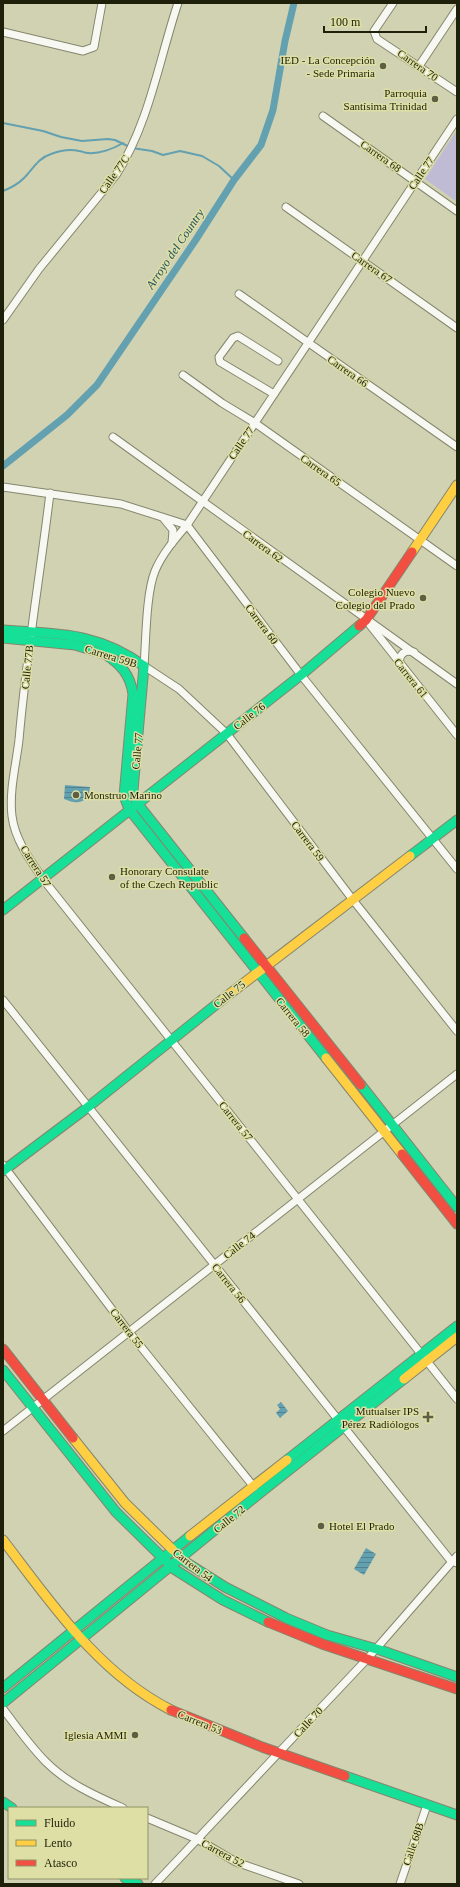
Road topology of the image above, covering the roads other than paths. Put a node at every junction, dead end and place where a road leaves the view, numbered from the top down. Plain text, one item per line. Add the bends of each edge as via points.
1 (102, 3) edge
2 (178, 3) edge
3 (393, 3) edge
4 (457, 9) edge
5 (3, 32) edge
6 (419, 66) junction
7 (457, 92) edge
8 (323, 116) dead end
9 (457, 119) edge
10 (416, 181) junction
11 (286, 207) dead end
12 (457, 211) edge
13 (363, 260) junction
14 (239, 294) dead end
15 (3, 320) edge
16 (457, 328) edge
17 (308, 343) junction
18 (278, 361) dead end
19 (183, 375) dead end
20 (274, 394) junction
21 (255, 423) junction
22 (113, 437) dead end
23 (457, 447) edge
24 (457, 485) edge
25 (3, 487) edge
26 (50, 493) junction
27 (202, 502) junction
28 (157, 515) junction
29 (187, 525) junction
30 (420, 540) junction
31 (172, 543) junction
32 (457, 566) edge
33 (366, 620) junction
34 (3, 630) edge
35 (30, 636) junction
36 (3, 638) edge
37 (414, 652) junction
38 (105, 654) junction
39 (400, 665) junction
40 (144, 666) junction
41 (301, 675) junction
42 (457, 684) edge
43 (227, 734) junction
44 (457, 735) edge
45 (133, 806) junction
46 (457, 820) edge
47 (432, 837) junction
48 (19, 840) joint
49 (457, 869) edge
50 (194, 875) junction
51 (43, 879) junction
52 (186, 882) junction
53 (353, 900) junction
54 (3, 910) edge
55 (266, 965) junction
56 (257, 972) junction
57 (3, 1000) edge
58 (457, 1032) edge
59 (171, 1040) junction
60 (457, 1074) edge
61 (88, 1107) junction
62 (392, 1125) junction
63 (384, 1132) junction
64 (4, 1168) edge
65 (298, 1199) junction
66 (451, 1199) junction
67 (442, 1205) junction
68 (457, 1206) edge
69 (457, 1224) edge
70 (214, 1265) junction
71 (457, 1326) edge
72 (129, 1332) junction
73 (457, 1337) edge
74 (3, 1349) edge
75 (424, 1358) junction
76 (3, 1370) edge
77 (43, 1399) junction
78 (457, 1399) edge
79 (33, 1408) junction
80 (341, 1423) junction
81 (3, 1431) edge
82 (109, 1483) junction
83 (254, 1487) junction
84 (100, 1491) junction
85 (3, 1540) edge
86 (173, 1550) junction
87 (163, 1558) junction
88 (181, 1558) junction
89 (455, 1560) edge
90 (171, 1566) junction
91 (246, 1599) junction
92 (240, 1609) junction
93 (74, 1631) junction
94 (327, 1634) junction
95 (81, 1640) junction
96 (322, 1644) junction
97 (376, 1649) junction
98 (368, 1658) junction
99 (457, 1677) edge
100 (3, 1688) edge
101 (457, 1689) edge
102 (3, 1702) edge
103 (3, 1710) edge
104 (278, 1753) junction
105 (427, 1805) junction
106 (122, 1807) edge
107 (457, 1815) edge
108 (148, 1818) edge
109 (197, 1839) junction
110 (127, 1879) edge
111 (138, 1884) edge
112 (155, 1884) edge
113 (299, 1884) edge
114 (400, 1884) edge

1 - 5 street via 94,47 89,50 83,51
2 - 15 street, Calle 77C via 147,105 126,160 39,269
3 - 6 street, Carrera 70 via 374,31 377,39
4 - 6 street
6 - 7 street, Carrera 70
8 - 10 street, Carrera 68
9 - 10 street, Calle 77
10 - 12 street, Carrera 68
10 - 13 street, Calle 77
11 - 13 street, Carrera 67
13 - 16 street, Carrera 67
13 - 17 street, Calle 77
14 - 17 street, Carrera 66
17 - 20 street, Calle 77
17 - 23 street, Carrera 66
18 - 20 street via 238,336 233,338 219,357 220,362
19 - 21 street, Carrera 65
20 - 21 street, Calle 77
21 - 27 street, Calle 77
21 - 30 street, Carrera 65
22 - 27 street, Carrera 62
24 - 30 street, Calle 76
25 - 26 street
26 - 28 street via 121,504
26 - 35 street, Calle 77B
27 - 29 street, Calle 77
27 - 33 street, Carrera 62
28 - 29 street
28 - 31 street via 173,530
29 - 31 street, Calle 77
29 - 41 street, Carrera 60
30 - 32 street, Carrera 65
30 - 33 street, Calle 76
31 - 40 street, Calle 77 via 155,571 150,587
33 - 37 street, Carrera 62
33 - 39 street, Carrera 61
33 - 41 street, Calle 76
34 - 35 street, Carrera 59B
35 - 36 street, Carrera 59B
35 - 38 street, Carrera 59B
35 - 40 street, Carrera 59B via 81,638 104,644 130,656
35 - 48 street, Calle 77B via 12,789 12,816
37 - 39 street via 408,650 402,653
37 - 42 street, Carrera 62
38 - 40 street, Carrera 59B
38 - 45 street, Calle 77 via 118,662 131,680 133,694 124,796
39 - 44 street, Carrera 61
40 - 43 street, Carrera 59 via 179,689
40 - 45 street, Calle 77
41 - 43 street, Calle 76
41 - 47 street, Carrera 60
43 - 45 street, Calle 76
43 - 53 street, Carrera 59
45 - 50 street, Carrera 58
45 - 51 street, Calle 76
45 - 52 street, Carrera 58
46 - 47 street, Calle 75
47 - 49 street, Carrera 60
47 - 53 street, Calle 75
48 - 51 street, Carrera 57
50 - 52 street
50 - 55 street, Carrera 58
51 - 54 street, Calle 76
51 - 59 street, Carrera 57
52 - 56 street, Carrera 58
53 - 55 street, Calle 75
53 - 58 street, Carrera 59
55 - 56 street, Calle 75
55 - 62 street, Carrera 58
56 - 59 street, Calle 75
56 - 63 street, Carrera 58
57 - 61 street, Carrera 56
59 - 61 street, Calle 75
59 - 65 street, Carrera 57
60 - 62 street, Calle 74
61 - 64 street, Calle 75
61 - 70 street, Carrera 56
62 - 63 street, Calle 74
62 - 66 street, Carrera 58
63 - 65 street, Calle 74
63 - 67 street, Carrera 58
64 - 72 street, Carrera 55
65 - 70 street, Calle 74
65 - 75 street, Carrera 57
66 - 67 street
66 - 68 street, Carrera 58
67 - 69 street, Carrera 58
70 - 72 street, Calle 74
70 - 80 street, Carrera 56
71 - 75 street, Calle 72
72 - 77 street, Calle 74
72 - 83 street, Carrera 55
73 - 75 street, Calle 72
74 - 77 street, Carrera 54
75 - 78 street, Carrera 57
75 - 80 street, Calle 72
76 - 79 street, Carrera 54
77 - 79 street, Calle 74
77 - 82 street, Carrera 54
79 - 81 street, Calle 74
79 - 84 street, Carrera 54
80 - 83 street, Calle 72
80 - 88 street, Calle 72
80 - 89 street, Carrera 56
82 - 84 street
82 - 86 street, Carrera 54 via 125,1503
83 - 86 street, Calle 72
84 - 87 street, Carrera 54 via 116,1512
85 - 93 street, Carrera 53
86 - 87 street, Calle 72
86 - 88 street, Carrera 54
87 - 90 street, Carrera 54
87 - 93 street, Calle 72
88 - 90 street, Calle 72
88 - 91 street, Carrera 54
89 - 97 street, Calle 70
90 - 92 street, Carrera 54
90 - 95 street, Calle 72
91 - 92 street
91 - 94 street, Carrera 54
92 - 96 street, Carrera 54
93 - 95 street, Carrera 53
93 - 100 street, Calle 72
94 - 96 street
94 - 97 street, Carrera 54
95 - 102 street, Calle 72
95 - 104 street, Carrera 53 via 139,1692 166,1709
96 - 98 street, Carrera 54
97 - 98 street, Calle 70
97 - 99 street, Carrera 54
98 - 101 street, Carrera 54
98 - 104 street, Calle 70
103 - 106 street via 51,1766 74,1784
104 - 105 street, Carrera 53
104 - 109 street, Calle 70
105 - 107 street, Carrera 53
105 - 114 street, Calle 68B
108 - 109 street, Carrera 52
109 - 112 street, Calle 70
109 - 113 street, Carrera 52 via 236,1862
110 - 111 street

